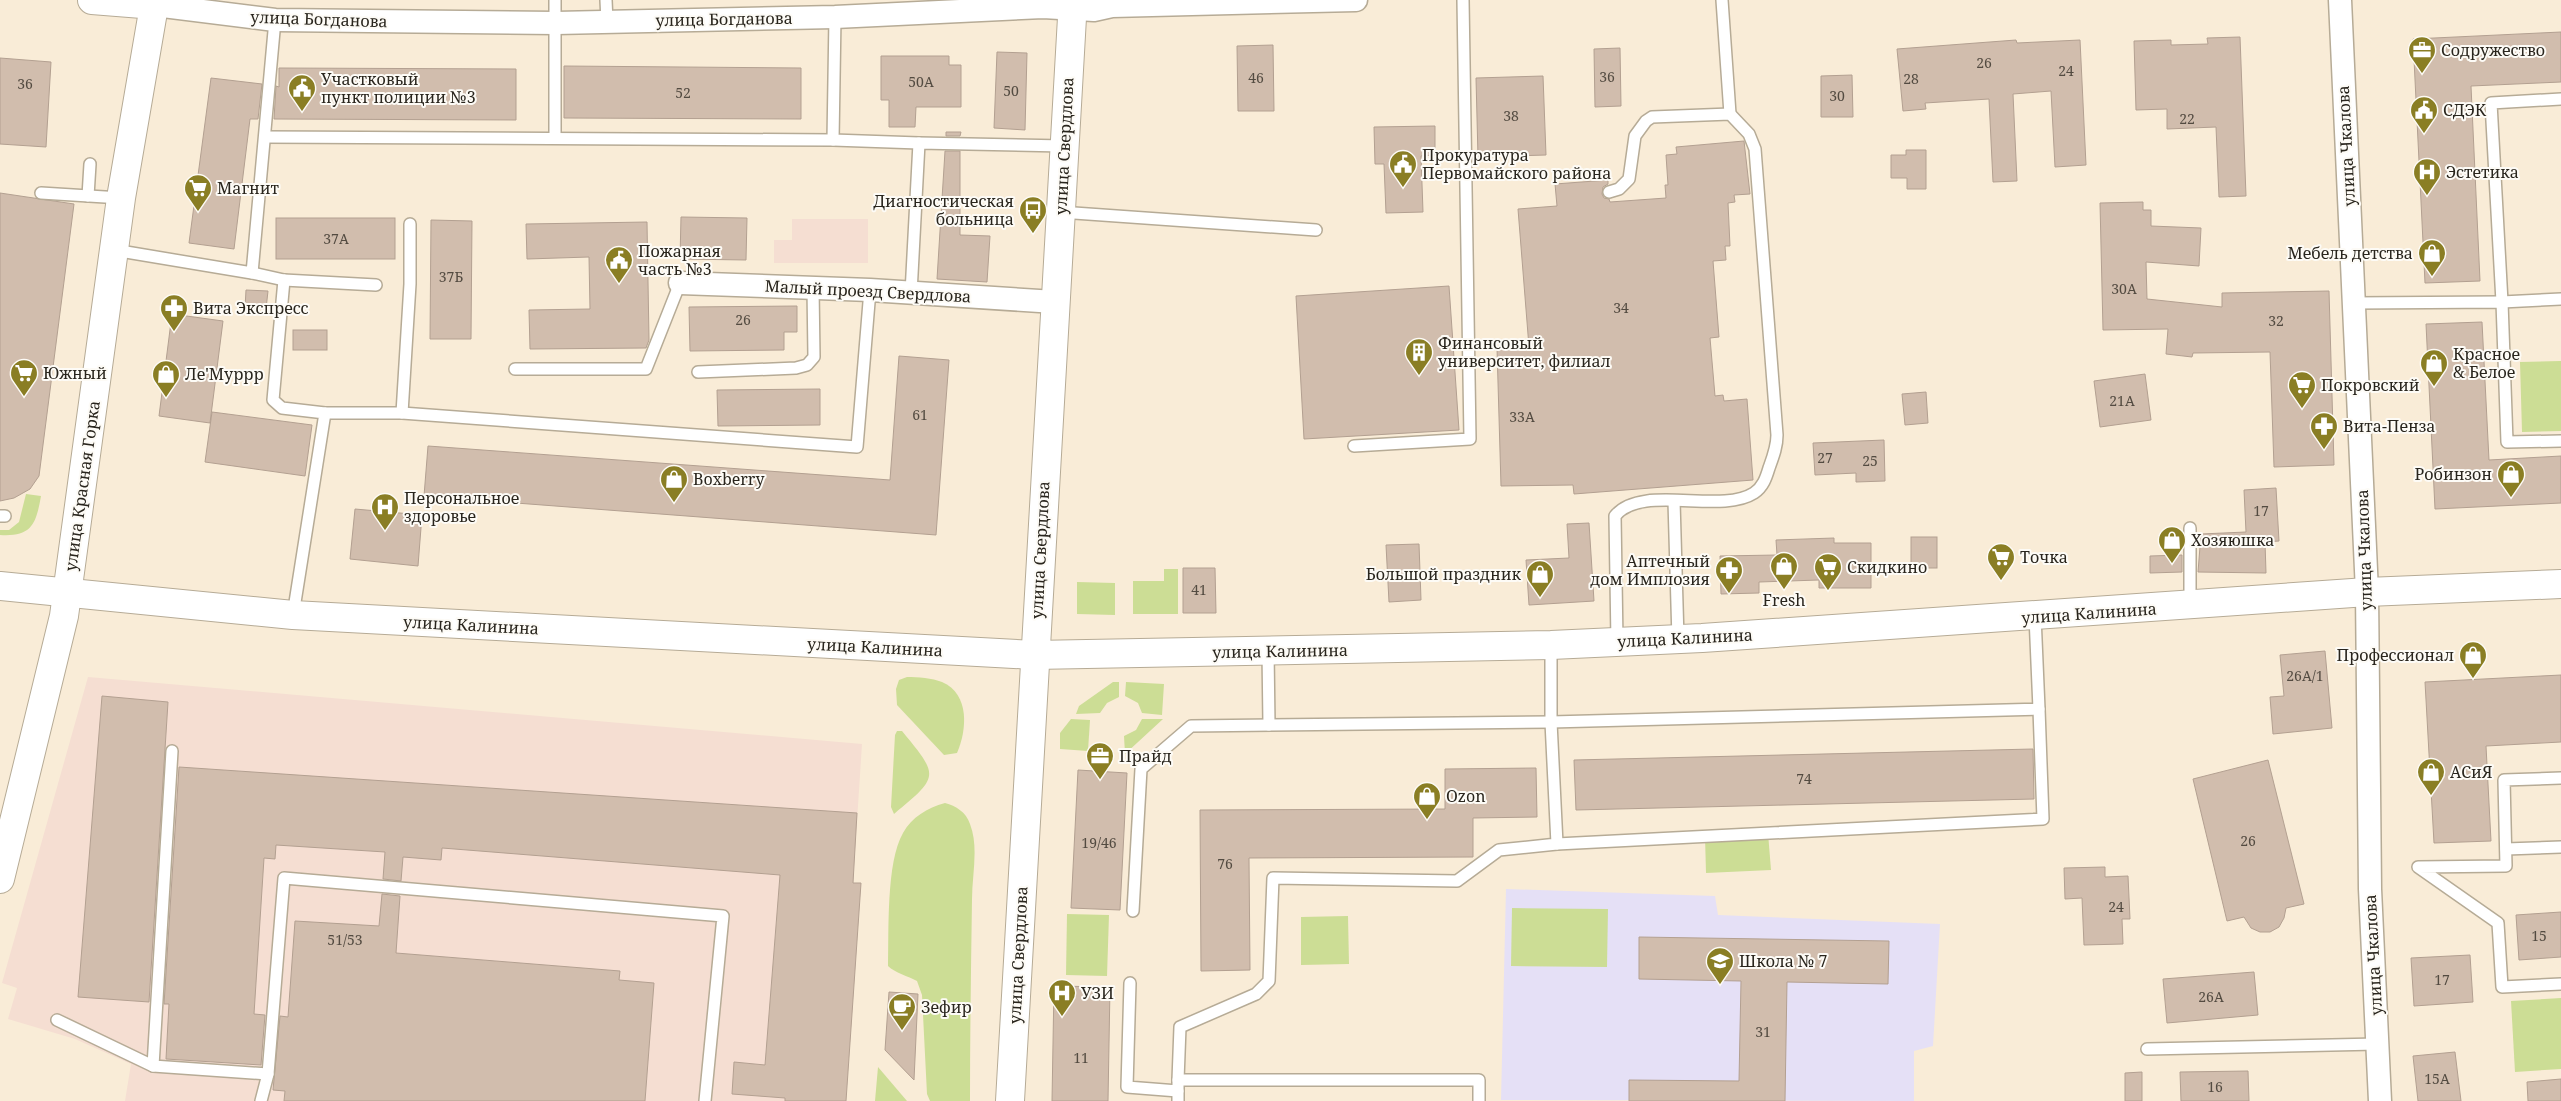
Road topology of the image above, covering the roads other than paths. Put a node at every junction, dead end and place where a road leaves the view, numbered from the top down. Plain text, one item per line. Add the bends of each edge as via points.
1 (92, 0) edge
2 (1356, 0) edge
3 (1463, 0) edge
4 (1722, 0) edge
5 (2340, 0) edge
6 (1222, 2) edge
7 (155, 3) edge
8 (1073, 4) edge
9 (553, 7) edge
10 (606, 11) edge
11 (835, 16) junction
12 (275, 20) junction
13 (2561, 99) edge
14 (1730, 114) junction
15 (265, 137) junction
16 (555, 138) junction
17 (833, 140) junction
18 (919, 143) junction
19 (1064, 146) junction
20 (90, 164) dead end
21 (1609, 192) dead end
22 (41, 193) dead end
23 (88, 196) junction
24 (121, 198) junction
25 (1060, 212) junction
26 (410, 224) dead end
27 (1316, 230) dead end
28 (114, 250) junction
29 (252, 272) junction
30 (284, 280) junction
31 (680, 283) joint
32 (376, 285) dead end
33 (813, 288) junction
34 (870, 290) junction
35 (911, 293) junction
36 (2561, 299) edge
37 (1055, 302) junction
38 (2502, 302) junction
39 (2354, 303) junction
40 (515, 369) dead end
41 (698, 372) dead end
42 (402, 412) junction
43 (325, 413) junction
44 (2561, 441) edge
45 (1354, 446) dead end
46 (1674, 501) junction
47 (2190, 528) dead end
48 (2561, 584) edge
49 (0, 586) edge
50 (68, 592) junction
51 (2367, 592) junction
52 (2190, 606) junction
53 (293, 615) junction
54 (2034, 616) junction
55 (1678, 639) junction
56 (1617, 642) junction
57 (1551, 645) junction
58 (1268, 651) junction
59 (1034, 655) junction
60 (2039, 709) junction
61 (1551, 722) junction
62 (1269, 725) junction
63 (172, 751) dead end
64 (2561, 778) edge
65 (1557, 844) junction
66 (2561, 847) edge
67 (2506, 849) junction
68 (0, 879) edge
69 (1134, 911) dead end
70 (1130, 984) dead end
71 (2561, 984) edge
72 (57, 1020) dead end
73 (2378, 1044) junction
74 (2147, 1049) dead end
75 (153, 1066) junction
76 (268, 1074) junction
77 (1178, 1091) edge
78 (261, 1101) edge
79 (705, 1101) edge
80 (1010, 1101) edge
81 (1479, 1101) edge
82 (2380, 1101) edge

1 - 7 main road, улица Богданова
2 - 6 street, улица Богданова
3 - 45 lane via 1470,439
4 - 14 lane
5 - 39 street, улица Чкалова
6 - 8 street, улица Богданова via 1112,6 1094,10
7 - 12 street, улица Богданова
7 - 24 main road, улица Красная Горка
8 - 11 street, улица Богданова
8 - 19 main road, улица Свердлова
9 - 10 street, улица Богданова
9 - 12 street, улица Богданова
9 - 16 lane
10 - 11 street, улица Богданова
11 - 17 lane
12 - 15 lane
13 - 38 lane via 2491,103
14 - 21 lane via 1652,117 1635,136 1629,179
14 - 46 lane via 1749,134 1755,149 1777,445 1764,483 1753,494 1729,500
15 - 16 lane
15 - 29 lane
16 - 17 lane
17 - 18 lane
18 - 19 lane
18 - 35 lane
19 - 25 main road, улица Свердлова
20 - 23 lane
22 - 23 lane
23 - 24 lane
24 - 28 main road, улица Красная Горка
25 - 27 lane
25 - 37 main road, улица Свердлова
26 - 42 lane via 410,284
28 - 29 lane
28 - 50 main road, улица Красная Горка
29 - 30 lane
30 - 32 lane
30 - 43 lane via 273,400 282,408
31 - 33 street, Малый проезд Свердлова
31 - 40 lane via 646,369
33 - 34 street, Малый проезд Свердлова
33 - 41 lane via 814,352 812,361 807,365
34 - 35 street, Малый проезд Свердлова
34 - 42 lane via 857,447
35 - 37 street, Малый проезд Свердлова
36 - 38 lane
37 - 59 main road, улица Свердлова
38 - 39 lane
38 - 44 lane via 2507,442
39 - 51 street, улица Чкалова
42 - 43 lane
43 - 53 lane
46 - 55 lane
46 - 56 lane via 1631,503 1615,516
47 - 52 lane
48 - 51 main road, улица Калинина
49 - 50 main road, улица Калинина
50 - 53 main road, улица Калинина
50 - 68 main road, улица Красная Горка
51 - 52 main road, улица Калинина
51 - 73 street, улица Чкалова via 2370,888
52 - 54 main road, улица Калинина
53 - 59 main road, улица Калинина
54 - 55 main road, улица Калинина
54 - 60 lane
55 - 56 main road, улица Калинина
56 - 57 main road, улица Калинина
57 - 58 main road, улица Калинина
57 - 61 lane
58 - 59 main road, улица Калинина
58 - 62 lane
59 - 80 main road, улица Свердлова
60 - 61 lane
60 - 65 lane via 2043,819
61 - 62 lane
61 - 65 lane
62 - 69 lane via 1192,726 1141,769
63 - 75 lane
64 - 67 lane via 2504,780
65 - 77 lane via 1499,850 1457,881 1274,878 1269,981 1256,994 1180,1027
66 - 67 lane
67 - 71 lane via 2506,866 2418,866 2498,923 2502,987
70 - 77 lane via 1127,1087
72 - 75 lane
73 - 74 lane
73 - 82 street, улица Чкалова
75 - 76 lane
76 - 78 lane
76 - 79 lane via 284,878 723,916
77 - 81 lane via 1479,1080

